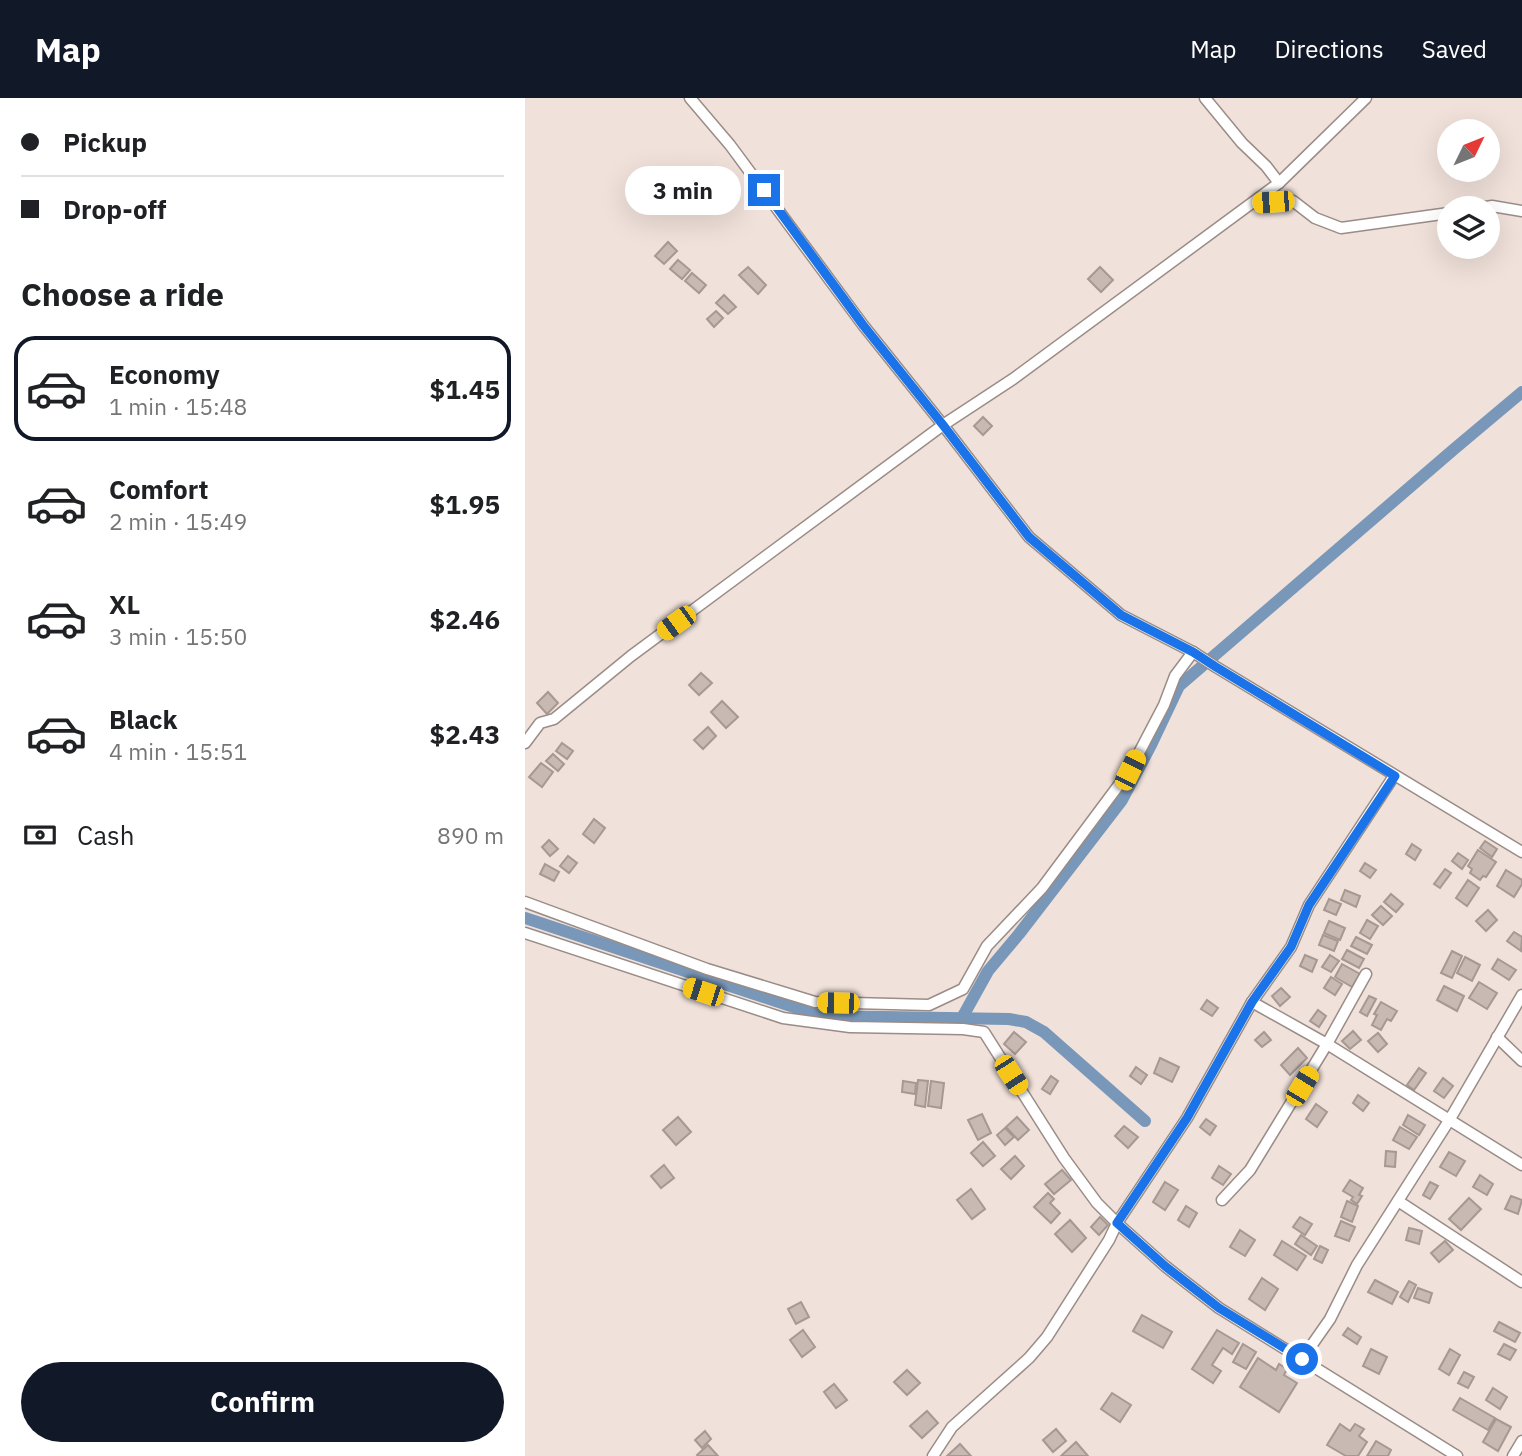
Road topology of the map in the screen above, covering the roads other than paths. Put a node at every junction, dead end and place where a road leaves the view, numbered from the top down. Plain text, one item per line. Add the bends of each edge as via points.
1 (690, 98) edge
2 (1205, 98) edge
3 (1366, 98) edge
4 (1279, 183) junction
5 (1253, 203) junction
6 (1500, 207) edge
7 (1522, 211) edge
8 (1437, 215) edge
9 (943, 425) junction
10 (1193, 652) junction
11 (525, 743) edge
12 (1395, 776) junction
13 (1522, 852) edge
14 (525, 901) edge
15 (525, 933) edge
16 (1366, 974) dead end
17 (1522, 995) edge
18 (1252, 1002) junction
19 (1497, 1037) junction
20 (1327, 1044) junction
21 (1522, 1061) edge
22 (1450, 1119) junction
23 (1522, 1165) edge
24 (1222, 1200) dead end
25 (1398, 1201) junction
26 (1117, 1223) junction
27 (1522, 1283) edge
28 (1302, 1359) junction
29 (1522, 1441) edge
30 (933, 1456) edge
31 (1457, 1456) edge
32 (1513, 1456) edge

1 - 9 street
2 - 4 street
3 - 4 street
4 - 5 street
5 - 8 street via 1293,201 1315,218 1341,228
5 - 9 street
6 - 7 street
9 - 10 street via 1029,537 1121,615
9 - 11 street via 631,656 554,719 540,723
10 - 12 street
10 - 14 street via 1175,676 1130,770 1042,888 987,946 963,989 929,1004 815,1002 707,969
12 - 13 street
12 - 18 street via 1309,905 1291,947
15 - 26 street via 783,1018 850,1027 984,1032 1064,1158
16 - 20 street
17 - 19 street
18 - 20 street
18 - 26 street via 1187,1118
19 - 21 street
19 - 22 street
20 - 22 street
20 - 24 street via 1250,1170
22 - 23 street
22 - 25 street
25 - 27 street
25 - 28 street via 1357,1265 1330,1320
26 - 28 street via 1219,1308
26 - 30 street via 1047,1337 952,1427
28 - 31 street
29 - 32 street

